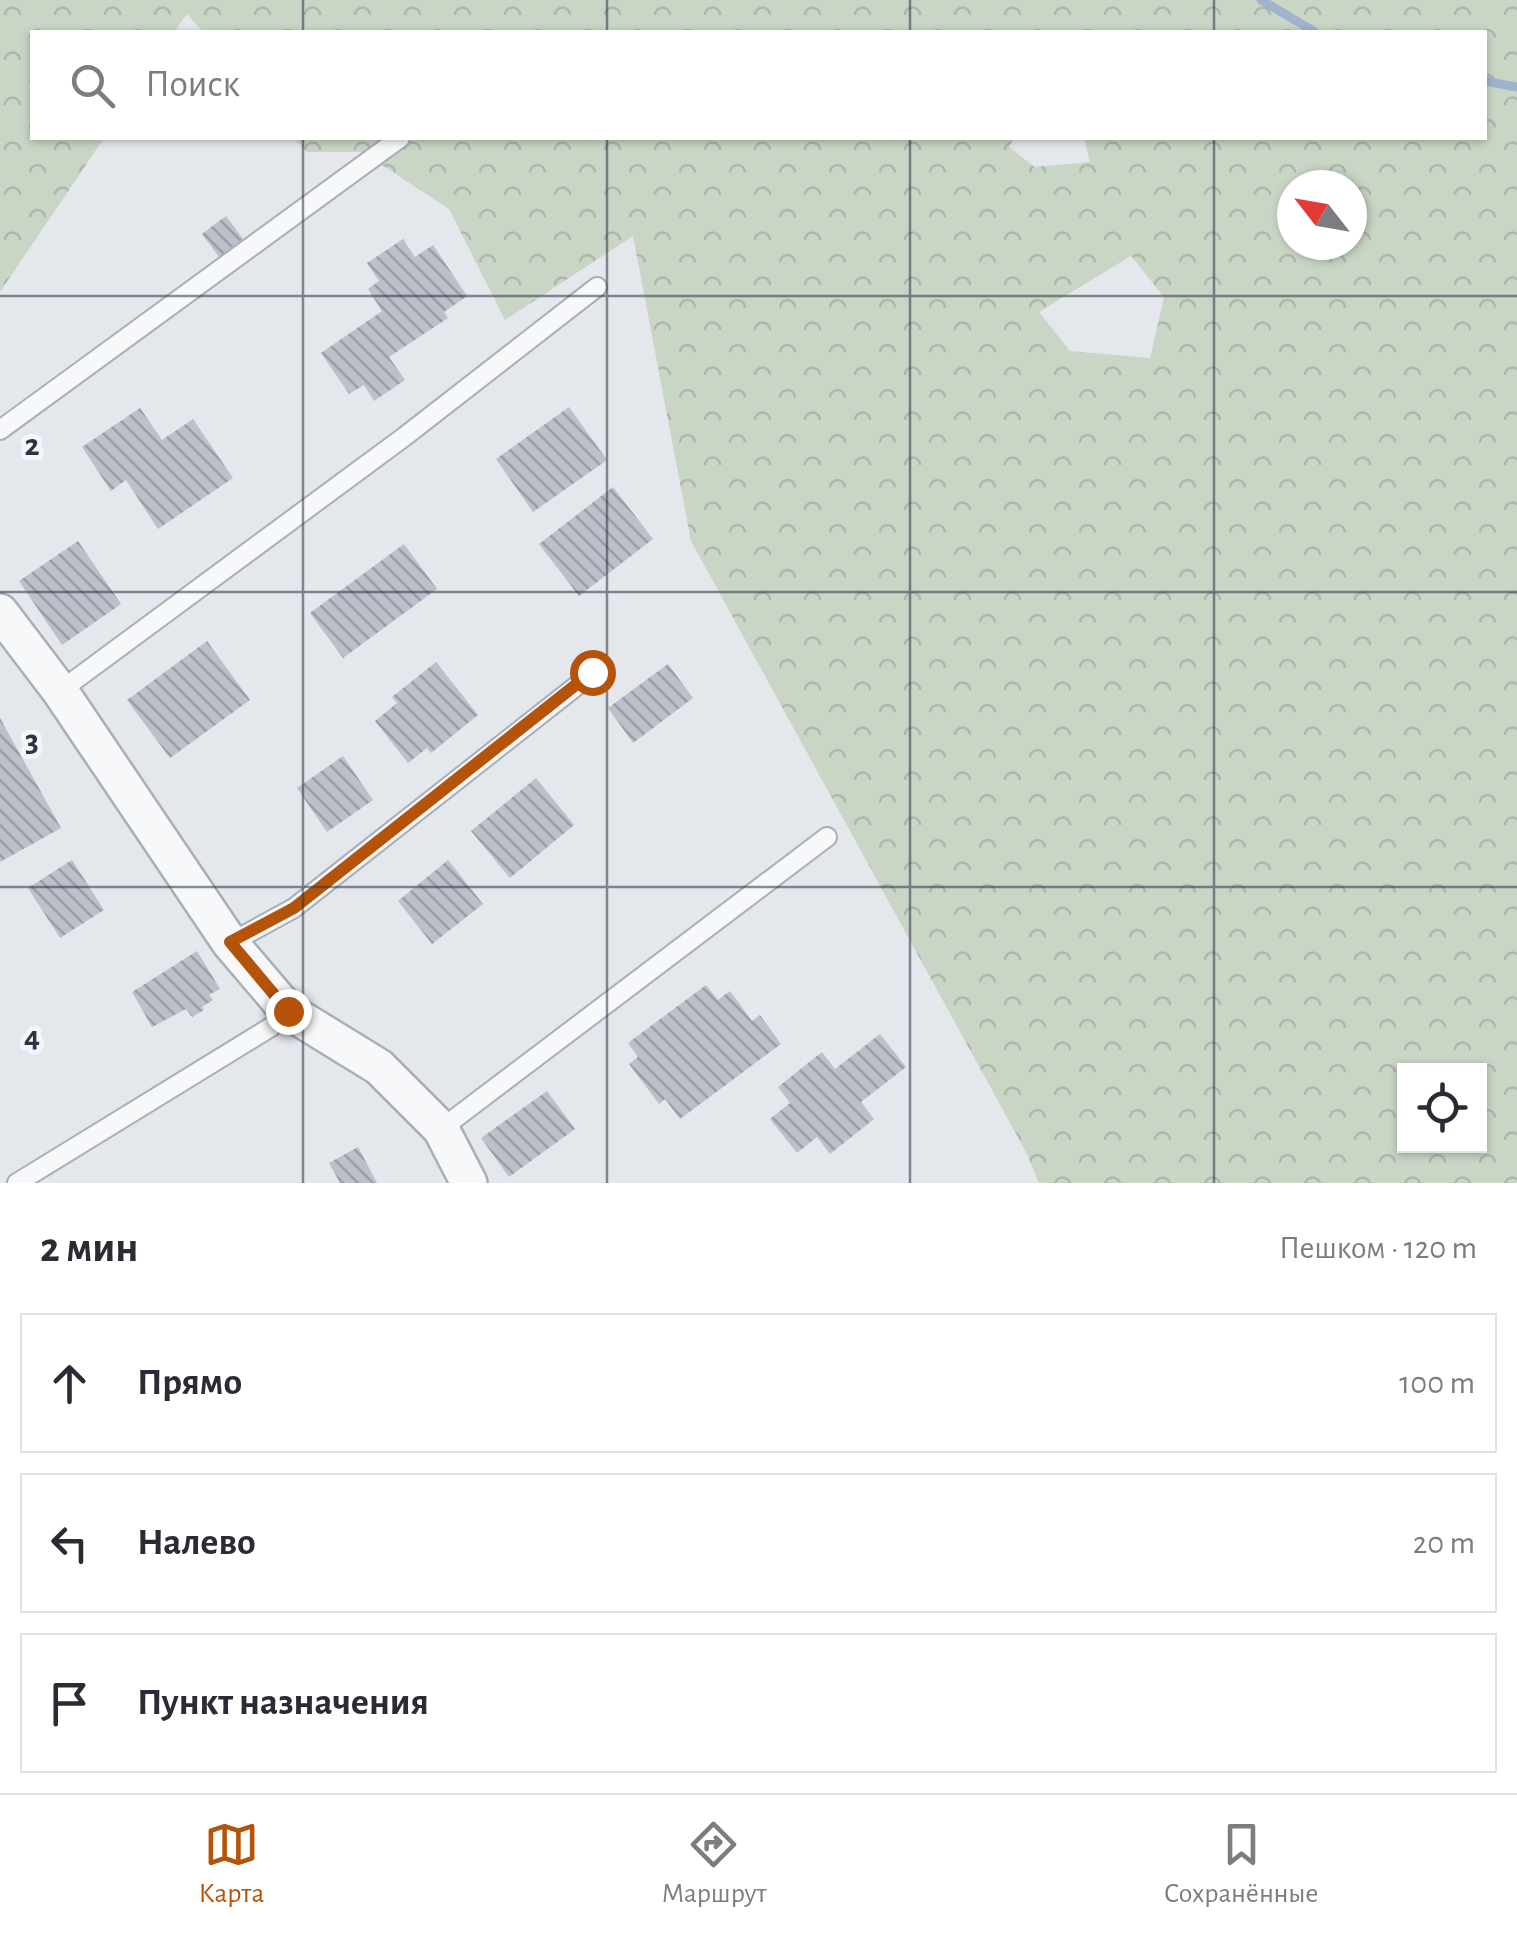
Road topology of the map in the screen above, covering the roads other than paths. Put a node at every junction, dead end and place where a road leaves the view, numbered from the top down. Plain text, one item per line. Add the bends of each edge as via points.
1 (397, 140) edge
2 (597, 287) dead end
3 (0, 430) edge
4 (0, 612) edge
5 (592, 672) dead end
6 (60, 691) junction
7 (827, 837) dead end
8 (230, 942) junction
9 (288, 1011) junction
10 (441, 1129) junction
11 (17, 1183) edge
12 (470, 1183) edge

1 - 3 lane
2 - 6 lane
4 - 6 street
5 - 8 lane via 294,908
6 - 8 street
7 - 10 lane
8 - 9 street
9 - 10 street via 379,1067
9 - 11 lane
10 - 12 street

